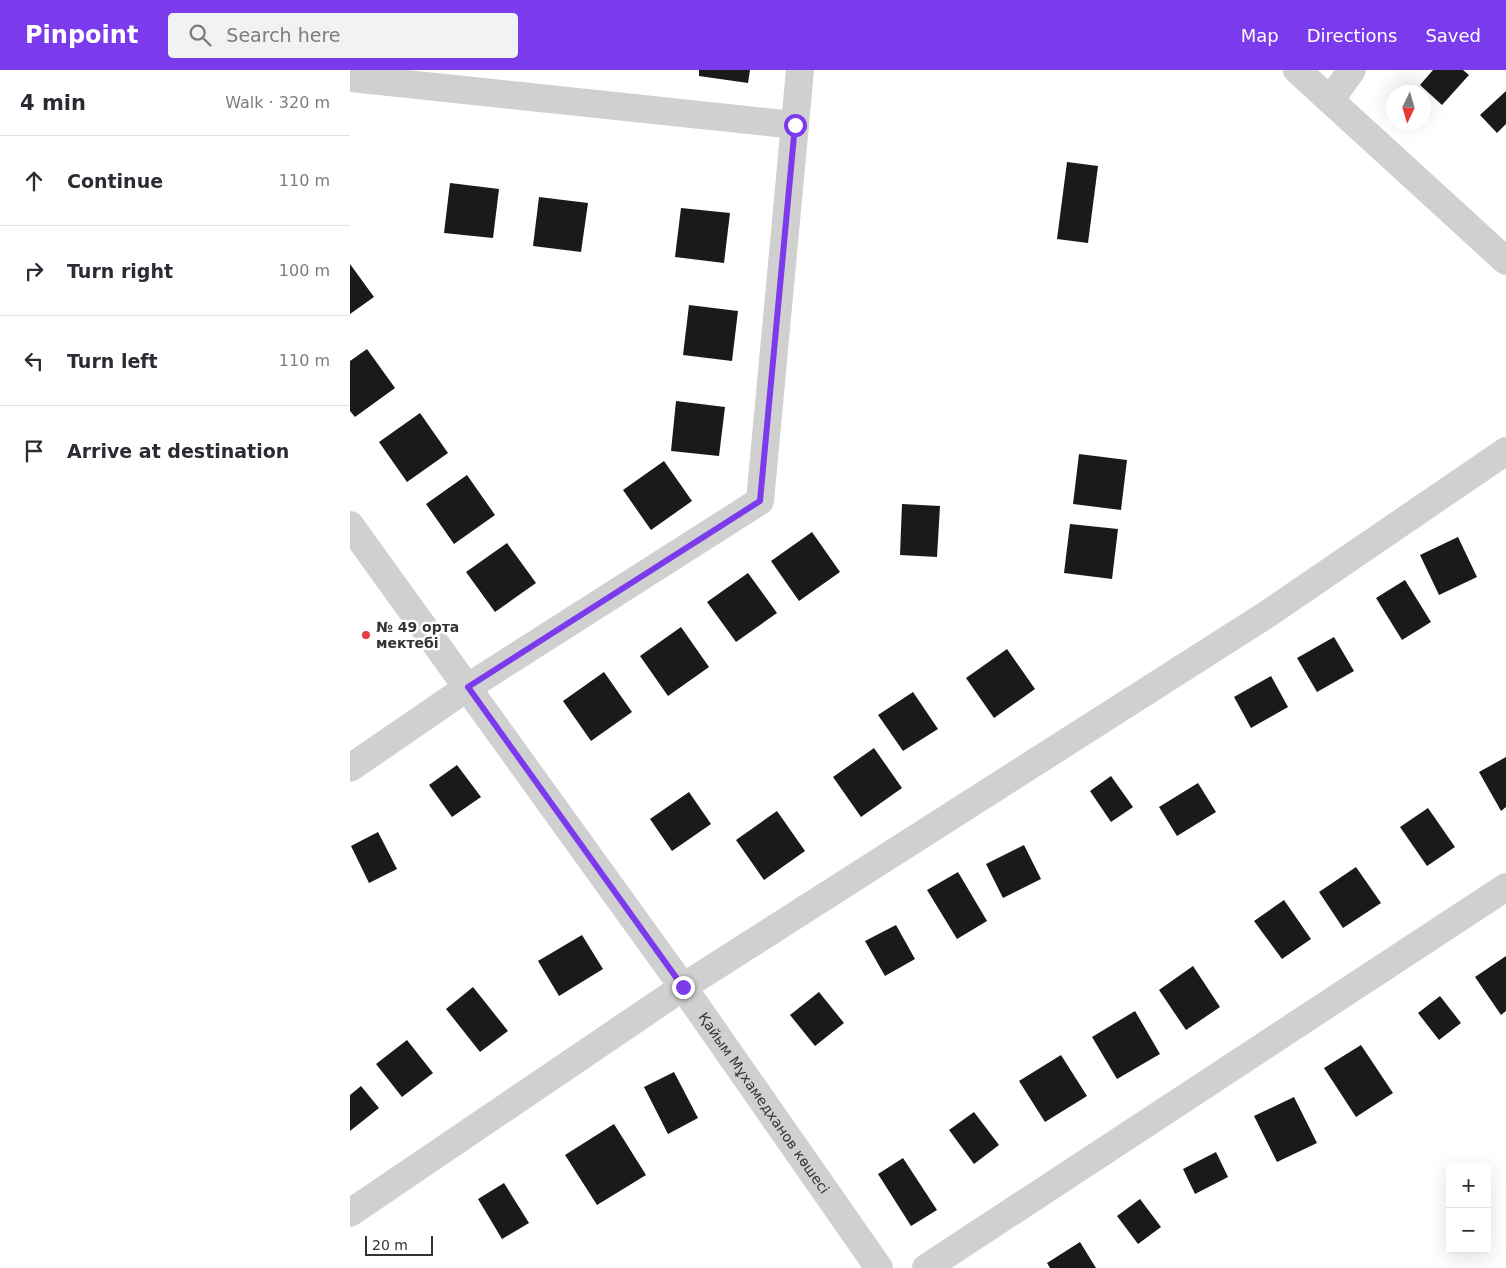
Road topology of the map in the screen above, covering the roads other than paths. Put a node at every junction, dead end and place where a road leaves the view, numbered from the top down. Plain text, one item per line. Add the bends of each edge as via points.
1 (800, 70) edge
2 (1297, 70) edge
3 (1352, 70) edge
4 (350, 78) edge
5 (1330, 100) junction
6 (795, 125) junction
7 (1506, 261) edge
8 (1506, 451) edge
9 (350, 525) edge
10 (468, 687) junction
11 (350, 768) edge
12 (1506, 887) edge
13 (683, 987) junction
14 (350, 1213) edge
15 (879, 1268) edge
16 (926, 1268) edge

1 - 6 street
2 - 5 street
3 - 5 street
4 - 6 street
5 - 7 street
6 - 10 street via 760,501
8 - 13 street via 1269,613
9 - 10 street, Қайым Мұхамедханов көшесі
10 - 11 street
10 - 13 street, Қайым Мұхамедханов көшесі
12 - 16 street
13 - 14 street
13 - 15 street, Қайым Мұхамедханов көшесі

